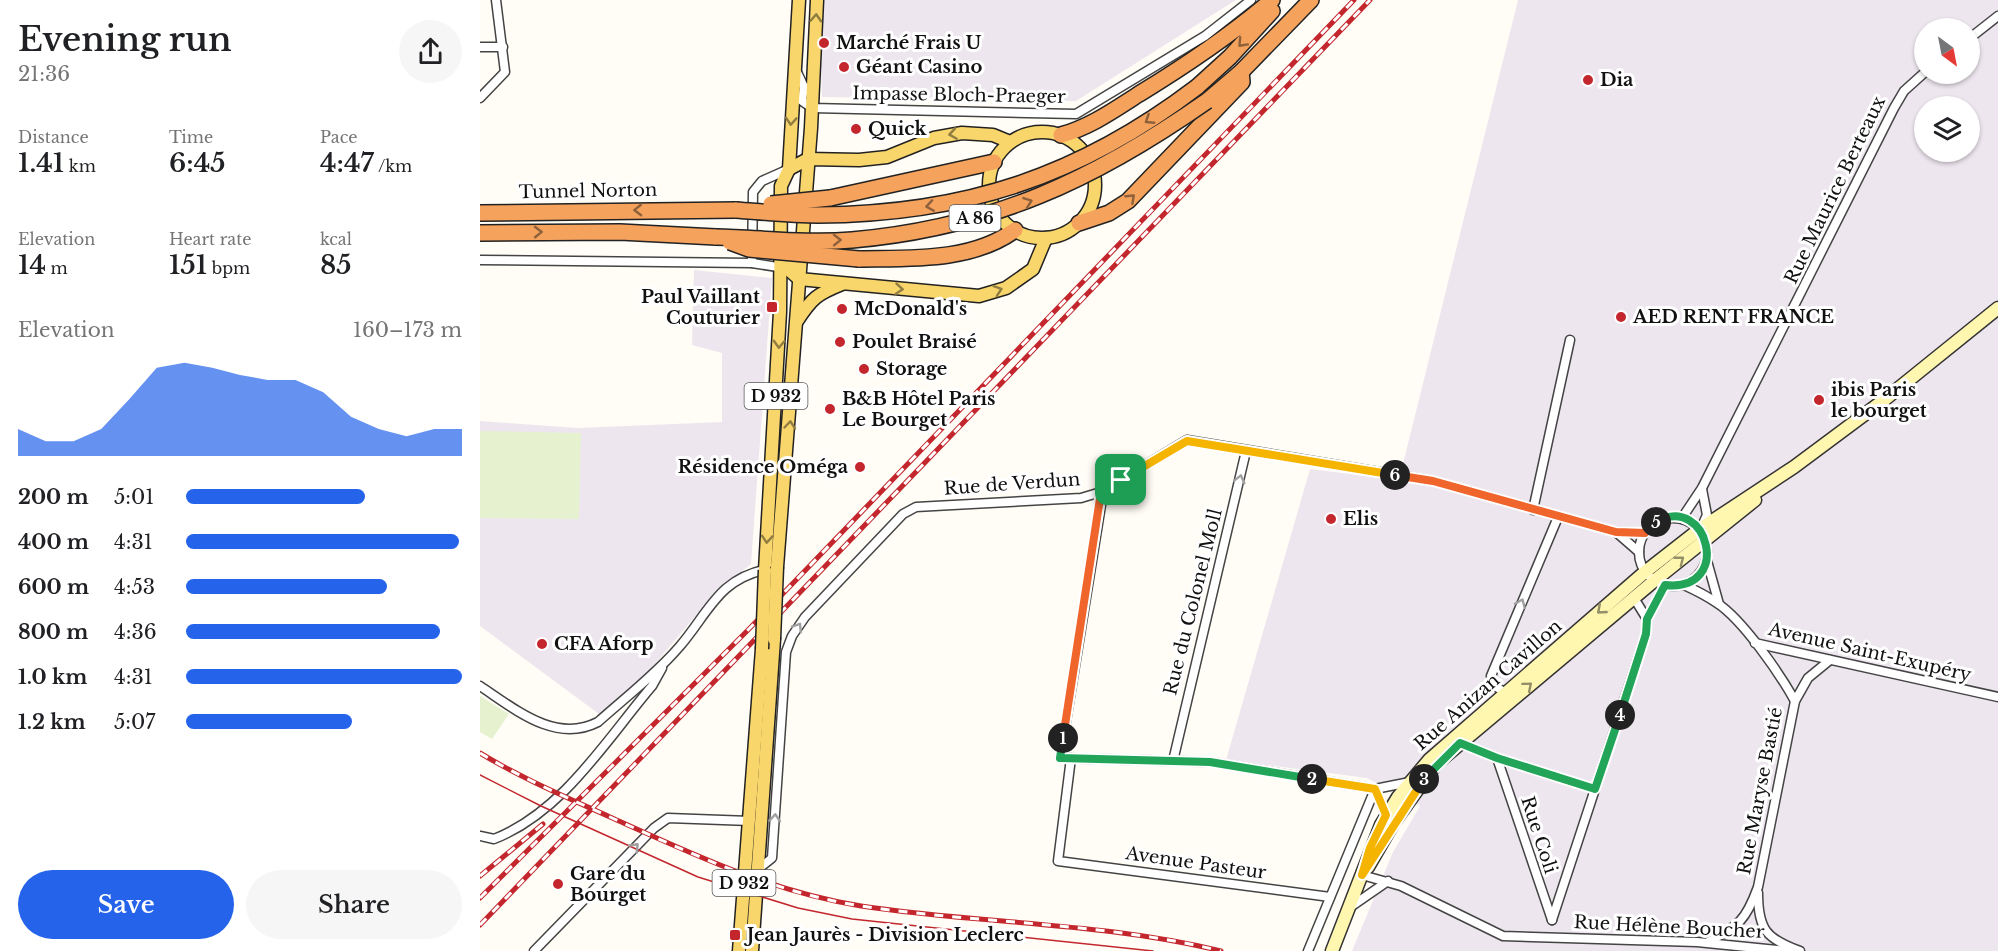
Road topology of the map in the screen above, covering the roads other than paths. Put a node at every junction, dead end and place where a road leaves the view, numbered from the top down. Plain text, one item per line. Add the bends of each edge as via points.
1 (496, 0) edge
2 (800, 0) edge
3 (817, 0) edge
4 (1251, 0) edge
5 (1272, 0) edge
6 (1282, 0) edge
7 (1311, 0) edge
8 (1998, 16) edge
9 (1980, 30) edge
10 (480, 47) edge
11 (502, 47) junction
12 (796, 70) junction
13 (1240, 72) junction
14 (1914, 82) edge
15 (480, 98) edge
16 (812, 108) junction
17 (1061, 135) junction
18 (1010, 142) junction
19 (808, 159) junction
20 (994, 162) junction
21 (789, 169) junction
22 (736, 210) junction
23 (480, 213) edge
24 (1079, 223) junction
25 (1015, 230) junction
26 (480, 233) edge
27 (716, 237) junction
28 (1046, 238) junction
29 (480, 260) edge
30 (752, 263) junction
31 (790, 272) junction
32 (845, 283) junction
33 (1998, 308) edge
34 (797, 322) junction
35 (1570, 340) dead end
36 (1246, 451) junction
37 (1702, 488) junction
38 (1101, 492) junction
39 (1533, 510) junction
40 (1558, 518) junction
41 (1682, 518) junction
42 (1616, 532) junction
43 (1645, 533) junction
44 (1703, 535) junction
45 (1639, 552) junction
46 (1707, 560) junction
47 (771, 568) junction
48 (1655, 579) junction
49 (1684, 585) junction
50 (1634, 598) junction
51 (1719, 604) junction
52 (1647, 619) junction
53 (1755, 643) junction
54 (668, 658) junction
55 (1830, 660) junction
56 (480, 686) edge
57 (1504, 692) junction
58 (1998, 697) edge
59 (1795, 701) junction
60 (1460, 743) junction
61 (1071, 758) junction
62 (1497, 758) junction
63 (1173, 761) junction
64 (1410, 782) junction
65 (1375, 789) junction
66 (1595, 789) junction
67 (1386, 815) junction
68 (750, 820) junction
69 (480, 836) edge
70 (757, 870) junction
71 (1362, 875) junction
72 (1388, 881) junction
73 (1758, 887) junction
74 (1330, 897) junction
75 (1348, 908) junction
76 (1707, 943) junction
77 (534, 951) edge
78 (739, 951) edge
79 (752, 951) edge
80 (1308, 951) edge
81 (1332, 951) edge
82 (1786, 951) edge
83 (1800, 951) edge

1 - 11 street
2 - 12 main road, D 932
16 -> 3 main road, D 932
4 - 16 street, Impasse Bloch-Praeger via 1206,36 1076,114
5 - 17 highway via 1172,74 1085,129
6 -> 22 highway, A 86, bridge via 1197,87 1145,123 1070,165 984,196 910,209 816,215
7 - 13 highway, A 86
8 - 9 street
10 - 11 street
11 - 15 street via 505,72
12 - 16 street via 804,87 802,101
12 -> 21 main road, D 932
24 -> 13 highway via 1109,213 1128,201 1242,82
27 -> 13 highway, A 86, bridge via 851,240 911,232 1000,212 1039,198 1153,139
14 - 37 street, Rue Maurice Berteaux via 1893,108
16 - 19 main road, D 932
17 - 18 main road via 1026,134
17 - 24 main road via 1085,153 1092,167 1094,197
18 -> 19 main road via 993,135 962,133 934,138 887,157
18 - 20 main road
19 - 21 main road
19 - 31 main road, D 932
20 - 22 highway, bridge via 854,194 757,204
20 - 25 main road via 990,185 994,208
21 - 30 street via 762,181 753,192
21 - 31 main road, D 932 via 781,186 781,223
22 -> 23 highway, Tunnel Norton / A 86
24 - 28 main road
25 - 27 highway, bridge via 1003,239 970,250 931,257 858,259 749,249
25 - 28 main road
26 -> 27 highway, A 86 via 620,231
32 -> 28 main road via 979,296 1006,288 1033,269
29 - 30 street
30 - 31 street
31 - 32 main road
31 - 34 main road, D 932
31 -> 47 main road, D 932 via 777,382
32 - 34 main road via 815,297
33 - 44 main road via 1884,400
47 -> 34 main road, D 932
35 - 39 street
36 - 38 street, Rue de Verdun via 1187,441
36 - 39 street, Rue de Verdun via 1433,481
63 -> 36 street, Rue du Colonel Moll
37 - 41 street, Rue Maurice Berteaux
37 - 44 street via 1707,515
38 - 61 street via 1060,758
70 -> 38 street, Rue de Verdun via 772,858 786,652 805,617 903,514 916,507 1046,501
39 - 40 street, Rue de Verdun
40 - 42 street, Rue de Verdun
57 -> 40 street via 1495,686 1491,676
41 - 43 street via 1661,520
41 - 44 street
42 - 43 street, Rue de Verdun
42 - 45 street, Rue de Verdun
43 - 45 street
44 - 46 street
44 - 48 main road
45 - 48 street
46 - 49 street via 1702,571
46 - 51 street
47 - 54 street via 749,572 731,584
47 - 68 main road, D 932, bridge
47 - 70 main road, D 932, bridge via 774,639
48 - 49 street
48 - 50 main road, Rue Anizan Cavillon
48 - 52 street
48 -> 57 main road, Rue Anizan Cavillon
49 - 51 street, Avenue Saint-Exupéry
50 - 52 street
60 -> 50 main road, Rue Anizan Cavillon
51 - 53 street, Avenue Saint-Exupéry
52 - 66 street via 1646,634
53 - 55 street, Avenue Saint-Exupéry
53 - 59 street, Rue Maryse Bastié
54 - 56 street via 598,722 584,729 562,730 534,721
54 - 69 street via 652,686 570,785 542,812 494,838
55 - 58 street, Avenue Saint-Exupéry
55 - 59 street, Rue Maryse Bastié via 1808,678
57 - 64 main road, Rue Anizan Cavillon via 1458,731
59 - 73 street, Rue Maryse Bastié
60 - 62 street
60 - 71 main road, Rue Anizan Cavillon via 1418,786
61 - 63 street
61 - 74 street, Avenue Pasteur via 1058,861
62 - 66 street
62 - 66 street, Rue Coli via 1552,920
63 - 65 street via 1210,762
64 - 65 street
64 - 67 main road, Rue Anizan Cavillon
65 - 67 street
65 - 74 street
67 - 71 main road, Rue Anizan Cavillon
77 -> 68 street via 668,818
68 - 78 main road, D 932
70 - 79 main road, D 932
71 - 72 street, Rue Hélène Boucher
71 - 75 main road, Rue Anizan Cavillon
72 - 75 street
72 - 76 street, Rue Hélène Boucher via 1503,936
73 - 76 street, Rue Maryse Bastié via 1741,923
73 - 83 street, Rue Maryse Bastié via 1758,917 1767,933 1778,943
74 - 80 street
75 - 81 main road, Rue Anizan Cavillon
76 - 82 street, Rue Hélène Boucher

